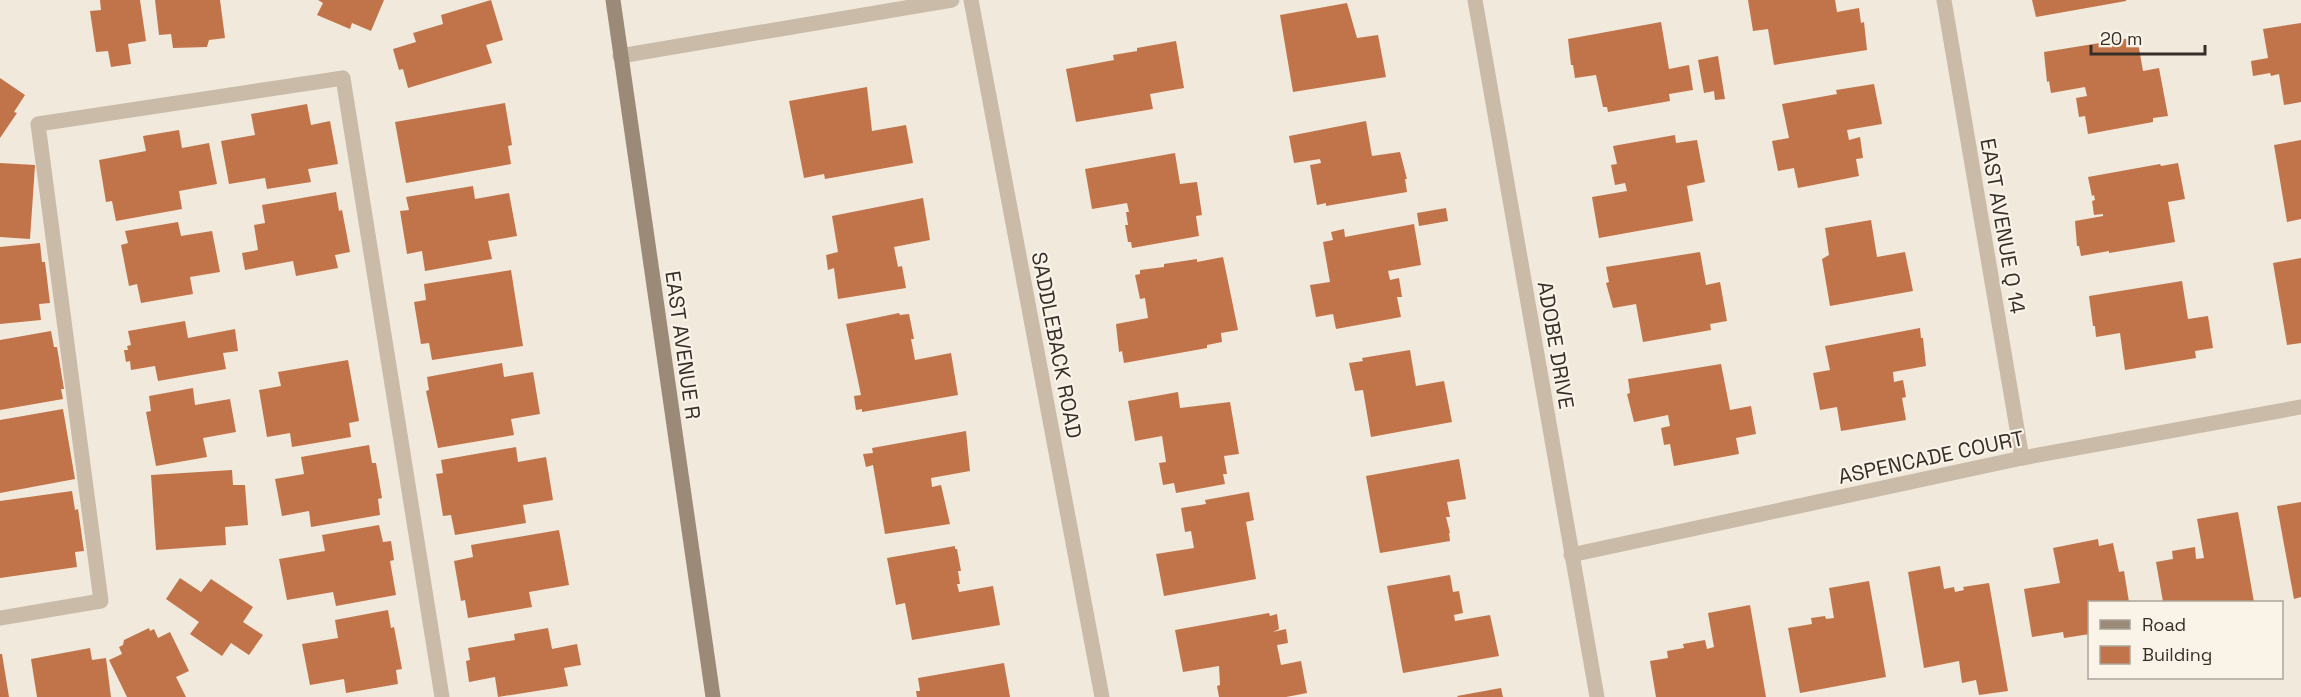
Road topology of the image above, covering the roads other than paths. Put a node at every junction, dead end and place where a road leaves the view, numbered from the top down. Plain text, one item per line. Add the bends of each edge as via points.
1 (613, 0) edge
2 (952, 0) edge
3 (971, 0) edge
4 (1475, 0) edge
5 (1944, 0) edge
6 (620, 56) junction
7 (2301, 407) edge
8 (2022, 458) junction
9 (1571, 555) junction
10 (0, 618) edge
11 (442, 697) edge
12 (713, 697) edge
13 (1102, 697) edge
14 (1597, 697) edge

1 - 6 main road, EAST AVENUE R
2 - 6 street
3 - 13 street, SADDLEBACK ROAD
4 - 9 street, ADOBE DRIVE
5 - 8 street, EAST AVENUE Q 14
6 - 12 main road, EAST AVENUE R
7 - 8 street, ASPENCADE COURT
8 - 9 street, ASPENCADE COURT
9 - 14 street, ADOBE DRIVE
10 - 11 street via 101,601 38,124 343,78

